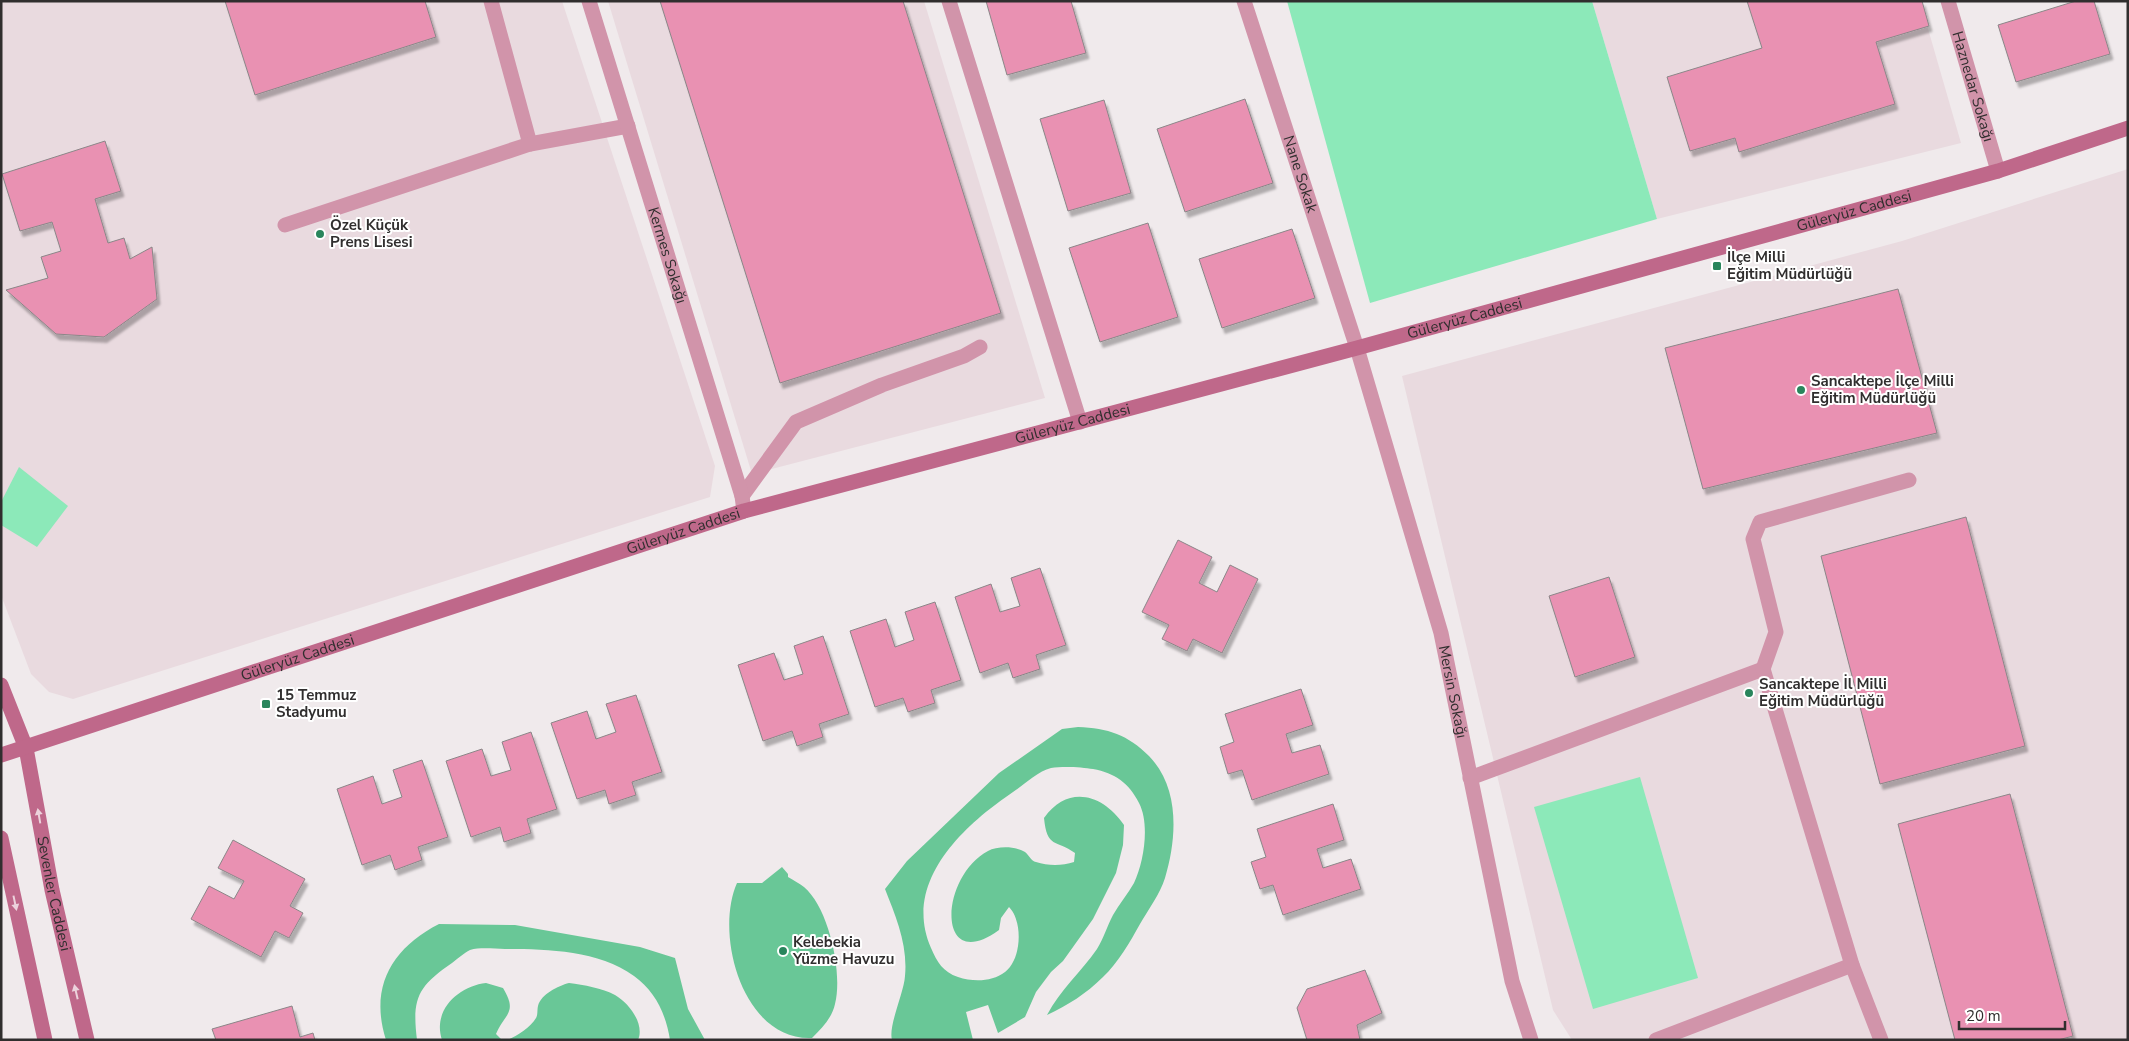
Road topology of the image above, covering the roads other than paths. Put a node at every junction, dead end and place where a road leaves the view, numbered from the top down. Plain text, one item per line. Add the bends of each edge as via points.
1 (491, 1) edge
2 (589, 1) edge
3 (949, 1) edge
4 (1244, 1) edge
5 (1948, 1) edge
6 (628, 126) junction
7 (2128, 128) edge
8 (530, 144) junction
9 (1998, 171) junction
10 (285, 225) dead end
11 (980, 348) dead end
12 (1358, 348) junction
13 (1080, 422) junction
14 (1909, 480) dead end
15 (743, 504) junction
16 (1763, 669) junction
17 (1, 685) edge
18 (26, 748) junction
19 (1, 755) edge
20 (1470, 778) junction
21 (1, 838) edge
22 (1852, 965) junction
23 (45, 1040) edge
24 (87, 1040) edge
25 (1531, 1040) edge
26 (1656, 1040) edge
27 (1881, 1040) edge

1 - 8 street
2 - 6 street, Kermes Sokağı
3 - 13 street
4 - 12 street, Nane Sokak
5 - 9 street, Haznedar Sokağı
6 - 8 street
6 - 15 street, Kermes Sokağı
7 - 9 street, Güleryüz Caddesi
8 - 10 street
9 - 12 street, Güleryüz Caddesi
11 - 15 street via 796,422
12 - 13 street, Güleryüz Caddesi
12 - 20 street, Mersin Sokağı via 1441,633
13 - 15 street, Güleryüz Caddesi
14 - 16 street via 1760,522 1753,539 1776,632
15 - 18 street, Güleryüz Caddesi
16 - 20 street
16 - 22 street
17 - 18 street, Sevenler Caddesi
18 - 19 street
24 -> 18 street, Sevenler Caddesi via 52,890
20 - 25 street, Mersin Sokağı via 1512,981
21 -> 23 street
22 - 26 street
22 - 27 street

